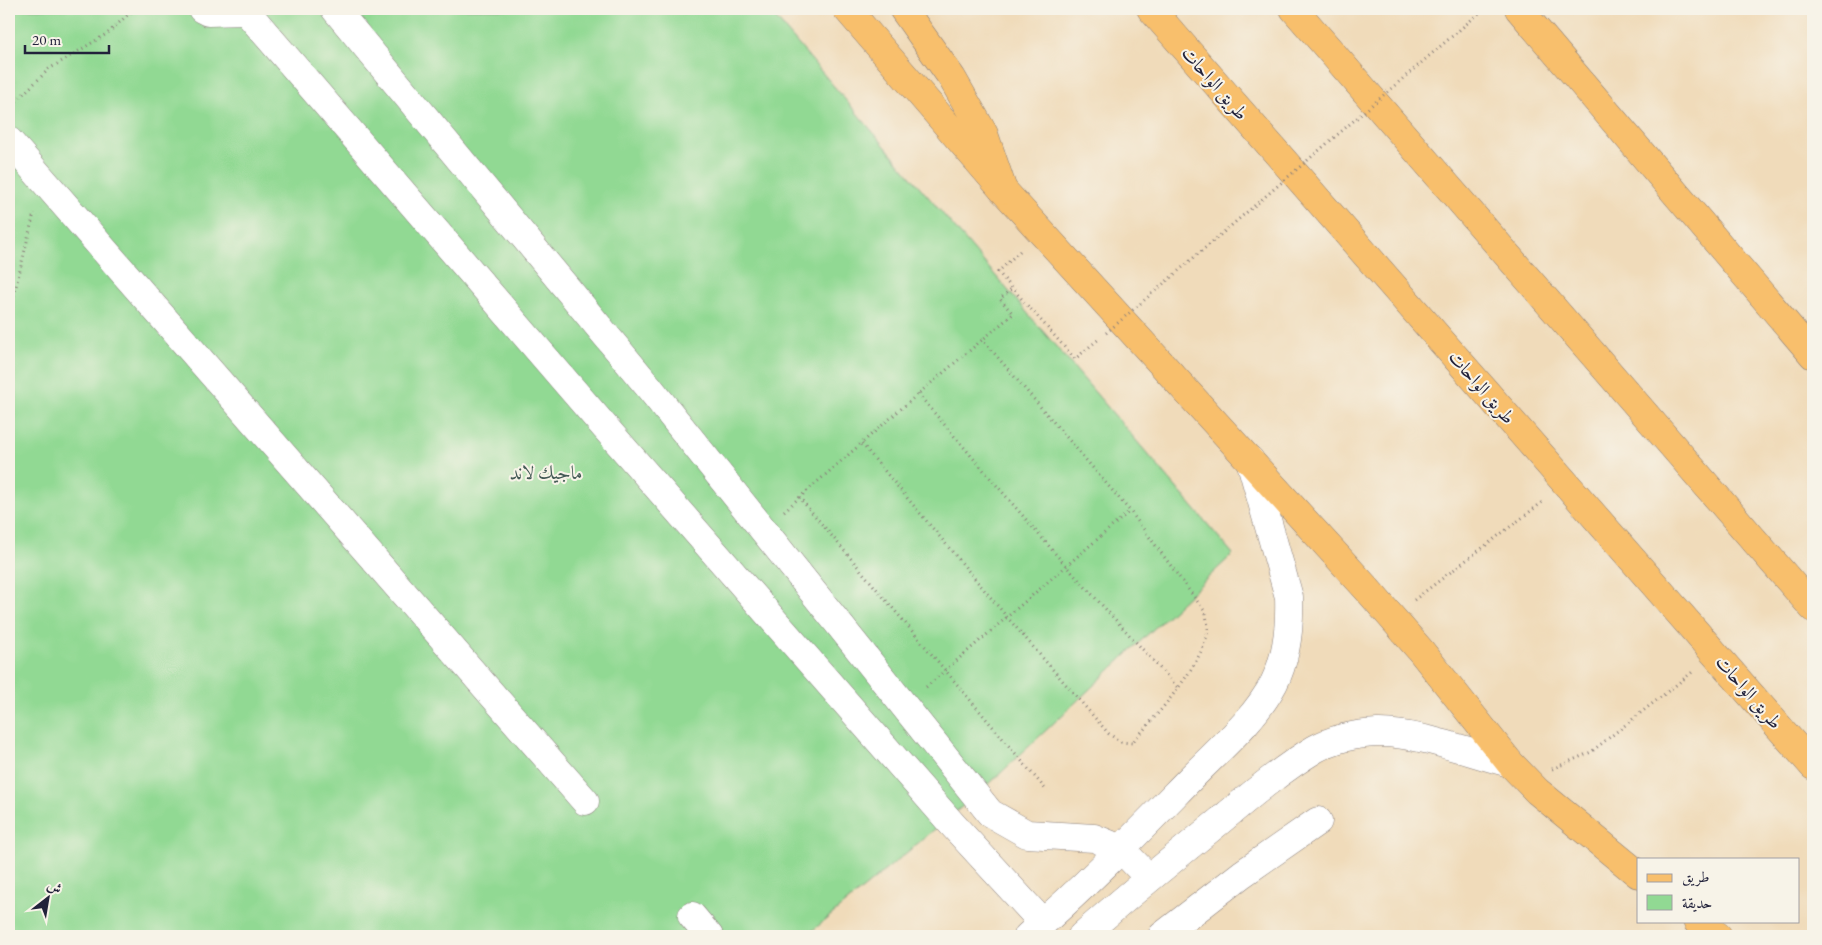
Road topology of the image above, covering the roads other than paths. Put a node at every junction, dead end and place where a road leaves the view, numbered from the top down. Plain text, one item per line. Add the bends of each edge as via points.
1 (202, 9) edge
2 (335, 9) edge
3 (847, 9) edge
4 (903, 9) edge
5 (1151, 9) edge
6 (1294, 9) edge
7 (1520, 9) edge
8 (248, 10) edge
9 (9, 142) edge
10 (1003, 190) junction
11 (1813, 355) edge
12 (1250, 460) junction
13 (1813, 608) edge
14 (1813, 766) edge
15 (1518, 772) junction
16 (585, 802) dead end
17 (1318, 821) dead end
18 (1121, 849) junction
19 (1637, 873) edge
20 (1149, 878) junction
21 (692, 916) dead end
22 (1698, 922) edge
23 (1036, 930) edge
24 (709, 936) edge
25 (1082, 936) edge
26 (1162, 936) edge
27 (1718, 936) edge

1 - 8 street via 208,12
2 - 18 street via 648,386 990,813 1027,834 1094,838
3 - 10 main road
4 - 10 main road via 952,78 984,134
5 - 14 main road, طريق الواحات
6 - 13 main road
7 - 11 main road
8 - 23 street via 603,425 952,824
9 - 16 street
10 - 12 main road
12 - 15 main road via 1392,617
12 - 18 street via 1289,597 1290,621 1284,654 1275,681 1258,710
15 - 19 main road
15 - 20 street via 1411,737 1378,733 1335,741 1316,749 1250,796
17 - 26 street
18 - 20 street
18 - 23 street
20 - 25 street
21 - 24 street
22 - 27 main road

